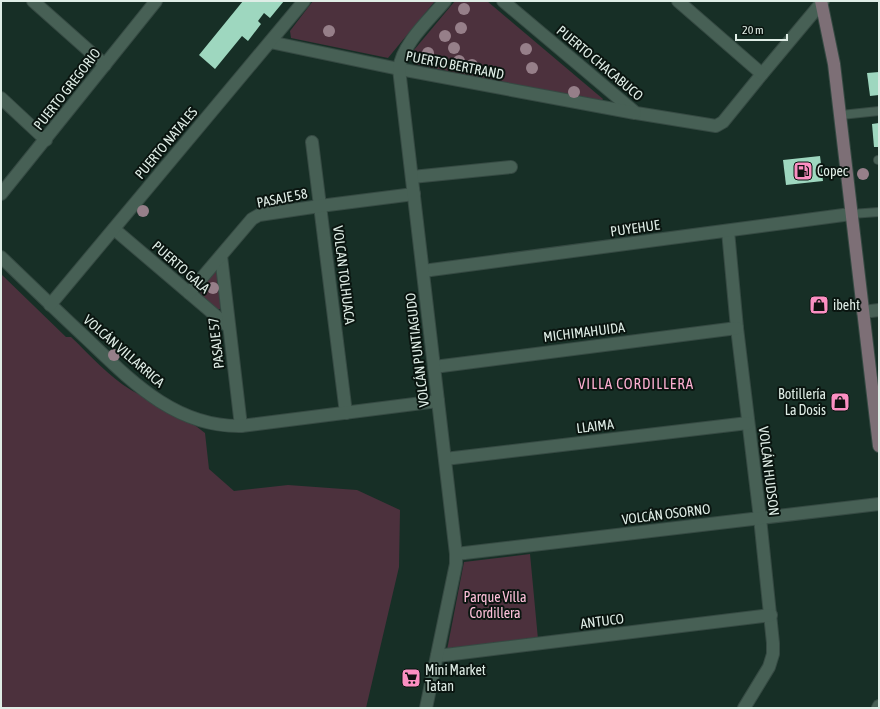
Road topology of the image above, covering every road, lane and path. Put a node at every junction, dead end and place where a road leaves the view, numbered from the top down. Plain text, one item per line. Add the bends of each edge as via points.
1 (33, 1) edge
2 (156, 1) edge
3 (304, 1) edge
4 (445, 1) edge
5 (503, 1) edge
6 (678, 1) edge
7 (822, 2) edge
8 (270, 42) junction
9 (105, 65) junction
10 (399, 70) junction
11 (762, 74) junction
12 (1, 98) edge
13 (879, 111) edge
14 (636, 113) junction
15 (841, 115) junction
16 (46, 140) junction
17 (312, 142) dead end
18 (511, 167) dead end
19 (412, 177) junction
20 (1, 194) edge
21 (414, 194) junction
22 (320, 206) junction
23 (879, 212) edge
24 (851, 214) junction
25 (114, 229) junction
26 (728, 230) junction
27 (1, 256) edge
28 (221, 256) junction
29 (423, 271) junction
30 (189, 293) junction
31 (50, 305) junction
32 (879, 310) edge
33 (863, 312) junction
34 (229, 327) junction
35 (737, 328) junction
36 (434, 367) junction
37 (438, 401) junction
38 (877, 406) edge
39 (346, 413) junction
40 (748, 423) junction
41 (241, 426) junction
42 (879, 446) edge
43 (445, 459) junction
44 (879, 504) edge
45 (760, 518) junction
46 (456, 554) junction
47 (771, 615) junction
48 (437, 656) junction
49 (426, 708) edge
50 (744, 708) edge

1 - 9 street
2 - 9 street, PUERTO GREGORIO
3 - 8 street, PUERTO NATALES
4 - 10 street, VOLCÁN PUNTIAGUDO via 404,52
5 - 14 street, PUERTO CHACABUCO
6 - 11 street
7 - 11 street, PUERTO CHACABUCO
7 - 15 main road
8 - 10 street, PUERTO BERTRAND
8 - 25 street, PUERTO NATALES
9 - 16 street, PUERTO GREGORIO
10 - 14 street, PUERTO BERTRAND
10 - 19 street, VOLCÁN PUNTIAGUDO
11 - 14 street, PUERTO CHACABUCO via 719,126
12 - 16 street
13 - 15 lane
15 - 24 main road
16 - 20 street, PUERTO GREGORIO
17 - 22 street, VOLCAN TOLHUACA
18 - 19 street
19 - 21 street, VOLCÁN PUNTIAGUDO
21 - 22 street, PASAJE 58
21 - 29 street, VOLCÁN PUNTIAGUDO
22 - 28 street, PASAJE 58 via 259,215 252,219
22 - 39 street, VOLCAN TOLHUACA
23 - 24 lane
24 - 26 street, PUYEHUE
24 - 33 main road
25 - 30 street, PUERTO GALA
25 - 31 street, PUERTO NATALES
26 - 29 street, PUYEHUE
26 - 35 street, VOLCÁN HUDSON
27 - 31 street, VOLCÁN VILLARRICA
28 - 30 street, PASAJE 58
28 - 34 street, PASAJE 57
29 - 36 street, VOLCÁN PUNTIAGUDO
30 - 34 street, PUERTO GALA
31 - 41 street, VOLCÁN VILLARRICA via 150,396 199,420
32 - 33 street
33 - 38 main road
34 - 41 street, PASAJE 57
35 - 36 street, MICHIMAHUIDA
35 - 40 street, VOLCÁN HUDSON
36 - 37 street, VOLCÁN PUNTIAGUDO
37 - 39 street, VOLCÁN VILLARRICA
37 - 43 street, VOLCÁN PUNTIAGUDO
38 - 42 main road
39 - 41 street, VOLCÁN VILLARRICA
40 - 43 street, LLAIMA
40 - 45 street, VOLCÁN HUDSON
43 - 46 street, VOLCÁN PUNTIAGUDO
44 - 45 street, VOLCÁN OSORNO
45 - 46 street, VOLCÁN OSORNO
45 - 47 street, VOLCÁN HUDSON
46 - 48 street, VOLCÁN PUNTIAGUDO
47 - 48 street, ANTUCO
47 - 50 street, VOLCÁN HUDSON via 773,654 769,667
48 - 49 street, VOLCÁN PUNTIAGUDO

